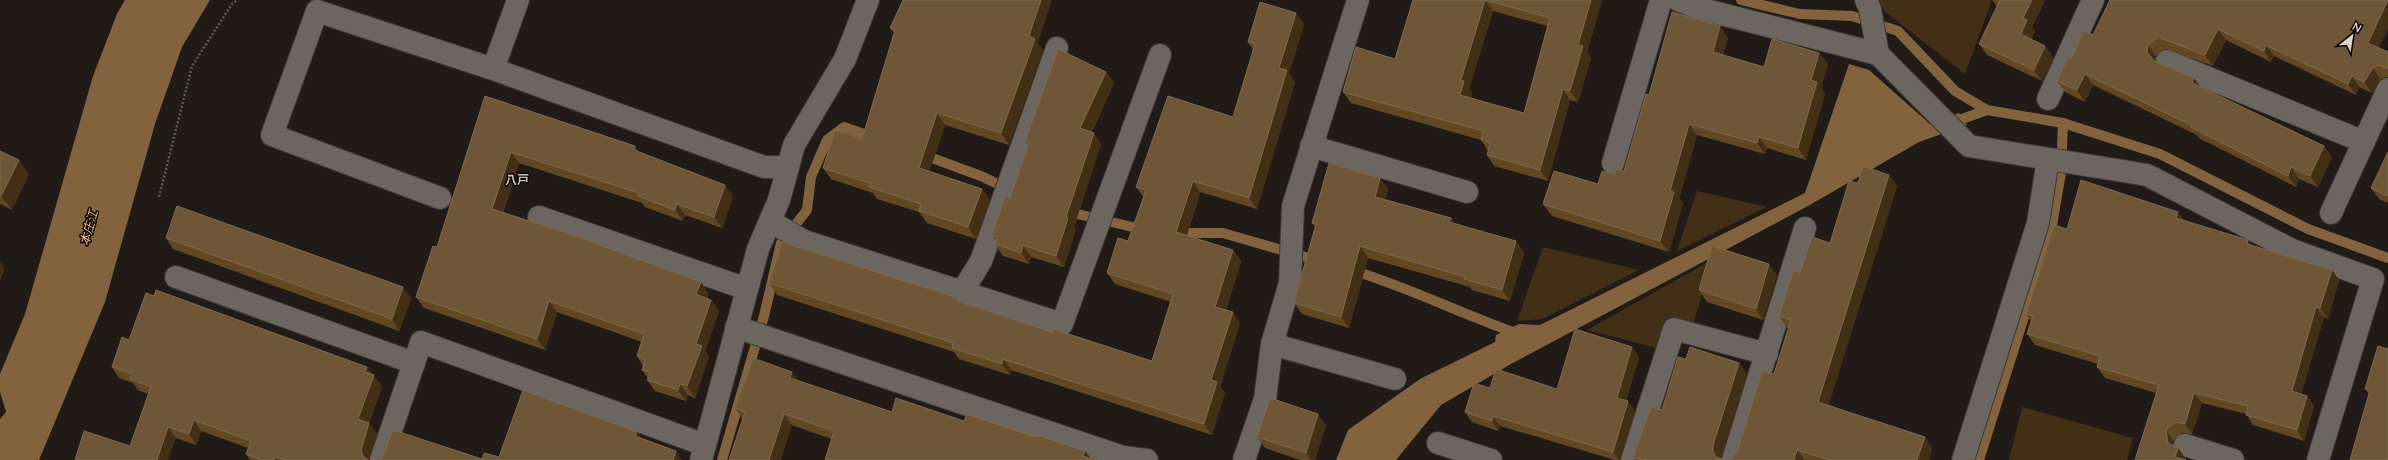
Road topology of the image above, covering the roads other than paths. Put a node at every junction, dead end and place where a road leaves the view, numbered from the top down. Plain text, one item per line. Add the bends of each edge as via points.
1 (518, 0) edge
2 (868, 0) edge
3 (1358, 0) edge
4 (1661, 0) edge
5 (1678, 0) edge
6 (2093, 0) edge
7 (1868, 5) edge
8 (1876, 44) junction
9 (1057, 48) edge
10 (1160, 55) dead end
11 (2167, 61) dead end
12 (492, 69) junction
13 (2388, 89) edge
14 (2048, 99) dead end
15 (2364, 142) junction
16 (1312, 146) junction
17 (2048, 158) junction
18 (1612, 163) dead end
19 (788, 167) junction
20 (1467, 192) dead end
21 (440, 198) dead end
22 (2331, 213) dead end
23 (539, 217) dead end
24 (775, 224) junction
25 (1805, 228) dead end
26 (176, 277) dead end
27 (2380, 279) edge
28 (747, 289) junction
29 (962, 292) junction
30 (741, 329) junction
31 (1272, 344) junction
32 (1767, 354) junction
33 (414, 363) junction
34 (1395, 379) dead end
35 (1438, 443) dead end
36 (2185, 445) dead end
37 (703, 452) edge
38 (1122, 458) edge
39 (380, 460) edge
40 (1147, 460) edge
41 (1244, 460) edge
42 (1491, 460) edge
43 (1632, 460) edge
44 (1733, 460) edge
45 (1963, 460) edge
46 (2233, 460) edge
47 (2318, 460) edge

1 - 12 street
2 - 19 street via 845,59 794,145
3 - 16 street
4 - 18 street
5 - 8 street via 1698,8
6 - 14 street
7 - 8 street
8 - 17 street via 1969,146
9 - 29 street via 981,261
10 - 29 street via 1062,324
11 - 15 street
12 - 19 street via 764,167
12 - 21 street via 317,11 272,135
13 - 15 street
15 - 22 street
16 - 20 street
16 - 31 street via 1293,206 1290,283
17 - 27 street via 2147,176 2292,250
17 - 45 street via 2038,223
19 - 24 street
23 - 28 street
24 - 28 street via 758,249
24 - 29 street via 804,241
25 - 32 street
26 - 33 street
27 - 47 street
28 - 30 street
30 - 37 street
30 - 38 street
31 - 34 street
31 - 41 street via 1265,400
32 - 43 street via 1674,329
32 - 44 street
33 - 37 street via 421,342
33 - 39 street
35 - 42 street
36 - 46 street
38 - 40 street

